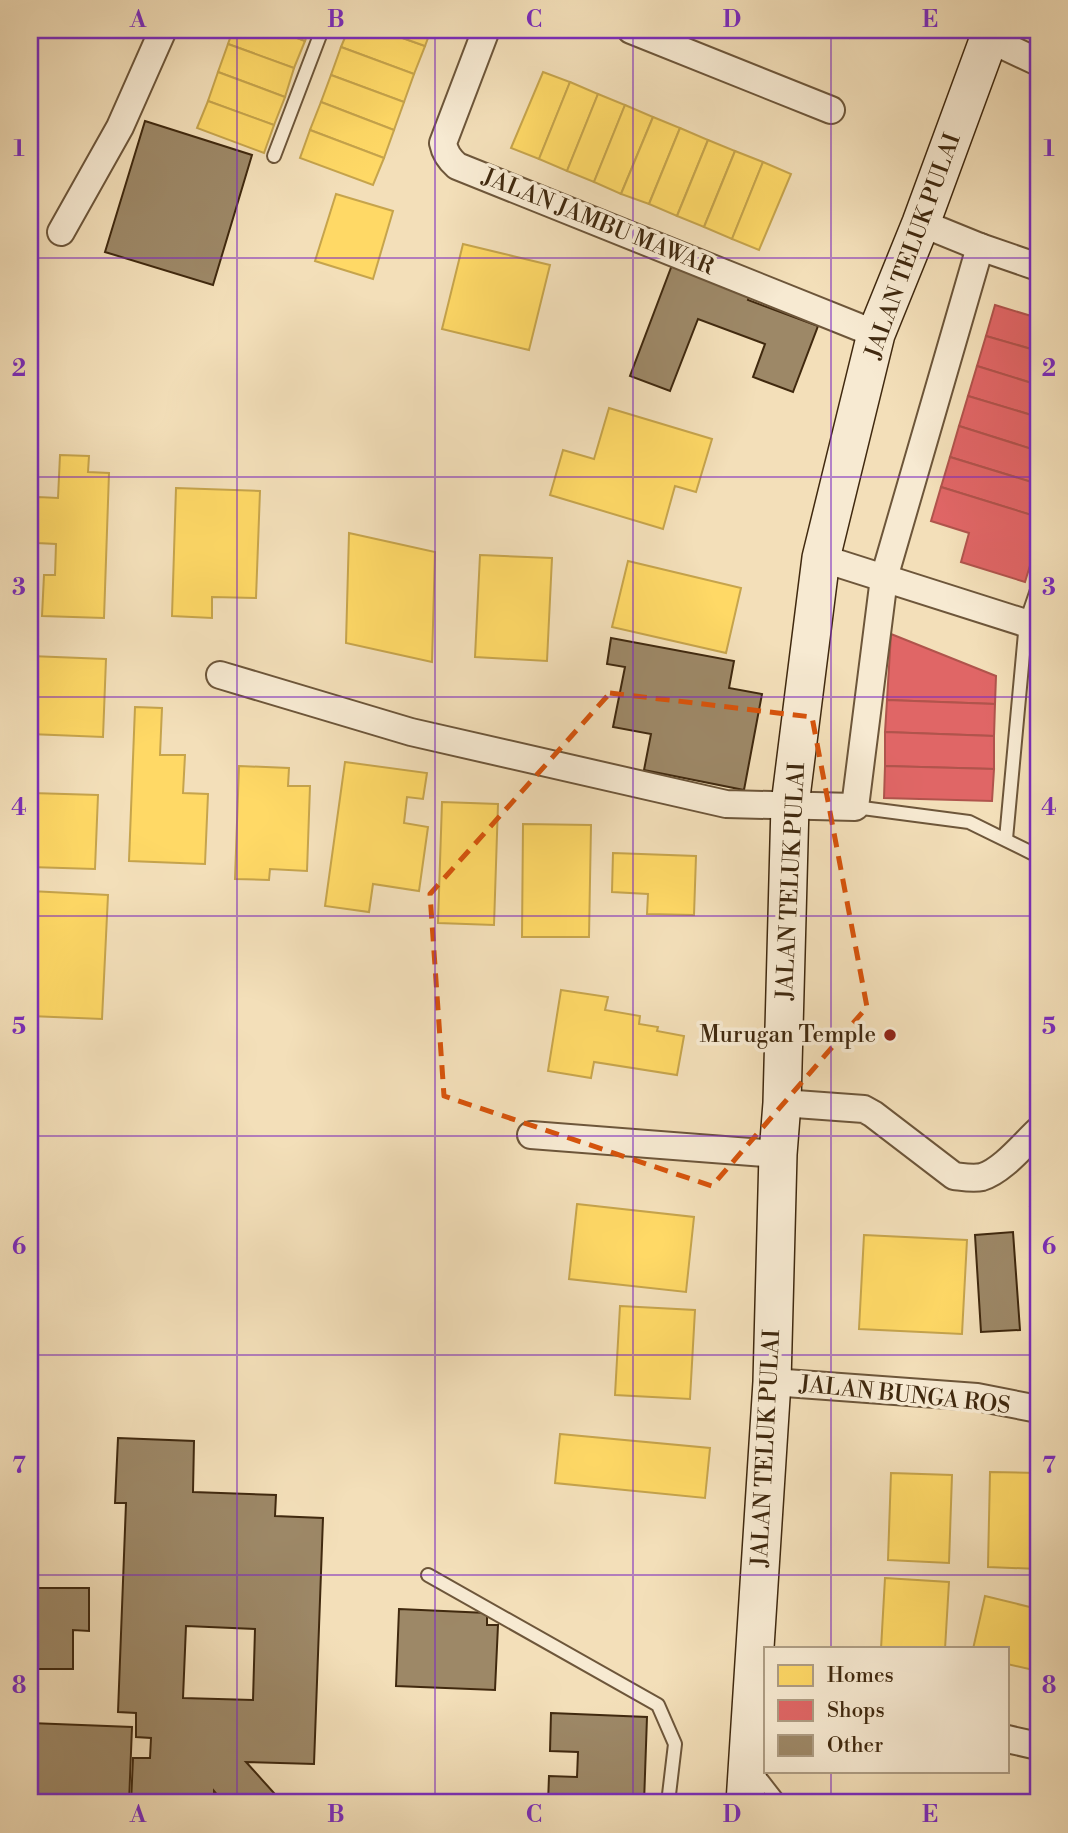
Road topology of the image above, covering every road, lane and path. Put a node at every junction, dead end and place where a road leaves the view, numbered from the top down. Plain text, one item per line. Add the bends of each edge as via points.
1 (163, 30) edge
2 (322, 30) edge
3 (486, 30) edge
4 (631, 30) edge
5 (990, 34) edge
6 (1038, 62) edge
7 (831, 110) dead end
8 (274, 156) dead end
9 (921, 223) junction
10 (61, 232) dead end
11 (980, 247) junction
12 (1038, 267) edge
13 (876, 334) junction
14 (821, 558) junction
15 (884, 578) junction
16 (1038, 587) edge
17 (1032, 625) edge
18 (220, 675) dead end
19 (790, 805) junction
20 (855, 807) junction
21 (1006, 839) junction
22 (1038, 856) edge
23 (782, 1103) junction
24 (1038, 1130) edge
25 (531, 1135) dead end
26 (778, 1154) junction
27 (772, 1382) junction
28 (1038, 1409) edge
29 (428, 1575) dead end
30 (759, 1687) edge
31 (1009, 1739) edge
32 (1038, 1746) edge
33 (749, 1764) junction
34 (668, 1803) edge
35 (745, 1803) edge
36 (780, 1803) edge

1 - 10 street via 120,127
2 - 8 lane
3 - 13 street, JALAN JAMBU MAWAR via 443,143 457,166
4 - 7 street
5 - 6 street
5 - 9 main road, JALAN TELUK PULAI
9 - 11 street
9 - 13 main road, JALAN TELUK PULAI
11 - 12 street
11 - 15 street
13 - 14 main road, JALAN TELUK PULAI
14 - 15 street
14 - 19 main road, JALAN TELUK PULAI
15 - 17 street
15 - 20 street
16 - 17 lane
17 - 21 lane
18 - 19 street via 411,732 515,757 726,804
19 - 20 street
19 - 23 main road, JALAN TELUK PULAI
20 - 21 lane via 969,822
21 - 22 lane
23 - 24 street via 864,1110 954,1175 967,1178 982,1177 998,1168
23 - 26 main road, JALAN TELUK PULAI
25 - 26 street
26 - 27 main road, JALAN TELUK PULAI
27 - 28 street, JALAN BUNGA ROS via 976,1397
27 - 30 main road, JALAN TELUK PULAI
29 - 34 lane via 658,1705 675,1744
30 - 33 main road, JALAN TELUK PULAI
31 - 32 street
33 - 35 main road, JALAN TELUK PULAI
33 - 36 lane

